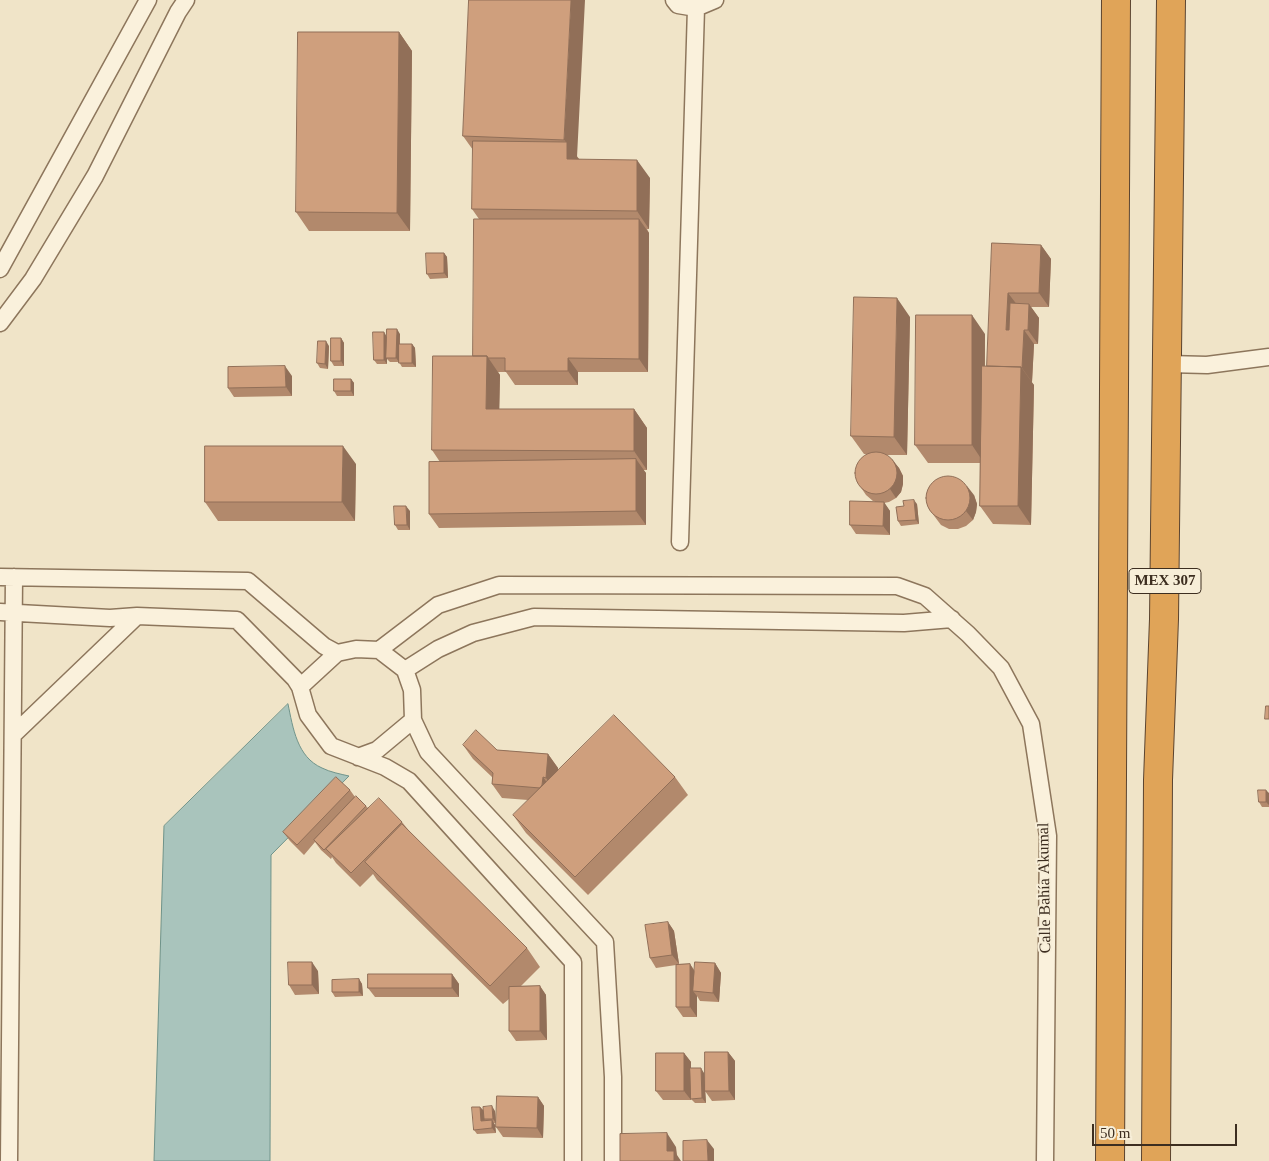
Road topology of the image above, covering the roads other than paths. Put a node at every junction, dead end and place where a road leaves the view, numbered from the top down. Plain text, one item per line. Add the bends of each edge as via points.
1 (148, 0) edge
2 (186, 0) edge
3 (674, 0) edge
4 (713, 0) edge
5 (1116, 0) edge
6 (1171, 0) edge
7 (696, 8) junction
8 (0, 268) edge
9 (0, 323) edge
10 (1269, 357) edge
11 (1168, 364) junction
12 (680, 542) dead end
13 (7, 577) edge
14 (7, 612) edge
15 (137, 616) junction
16 (952, 619) junction
17 (379, 650) junction
18 (337, 653) junction
19 (405, 670) junction
20 (300, 686) junction
21 (413, 720) junction
22 (14, 734) junction
23 (358, 757) junction
24 (9, 1161) edge
25 (573, 1161) edge
26 (613, 1161) edge
27 (1045, 1161) edge
28 (1110, 1161) edge
29 (1156, 1161) edge

1 - 8 street
2 - 9 street via 95,176 33,279
3 - 7 street
4 - 7 street
5 - 28 highway, MEX 307
6 - 11 highway, MEX 307
7 - 12 street
10 - 11 street via 1207,366
11 - 29 highway, MEX 307 via 1158,780
13 - 14 street
13 - 18 street via 248,581 324,646
14 - 15 street via 110,618
14 - 22 street
15 - 20 street via 237,620
15 - 22 street
16 - 17 street, Calle Bahía Akumal via 925,596 897,586 499,585 438,605
16 - 19 street via 904,624 534,617 473,633 438,649
16 - 27 street, Calle Bahía Akumal via 1001,668 1032,724 1048,836
17 - 18 street via 356,649
17 - 19 street
18 - 20 street
19 - 21 street via 412,690
20 - 23 street via 308,715 331,746
21 - 23 street via 377,750
21 - 26 street via 428,752 605,942 613,1077
22 - 24 street
23 - 25 street via 409,781 573,962

